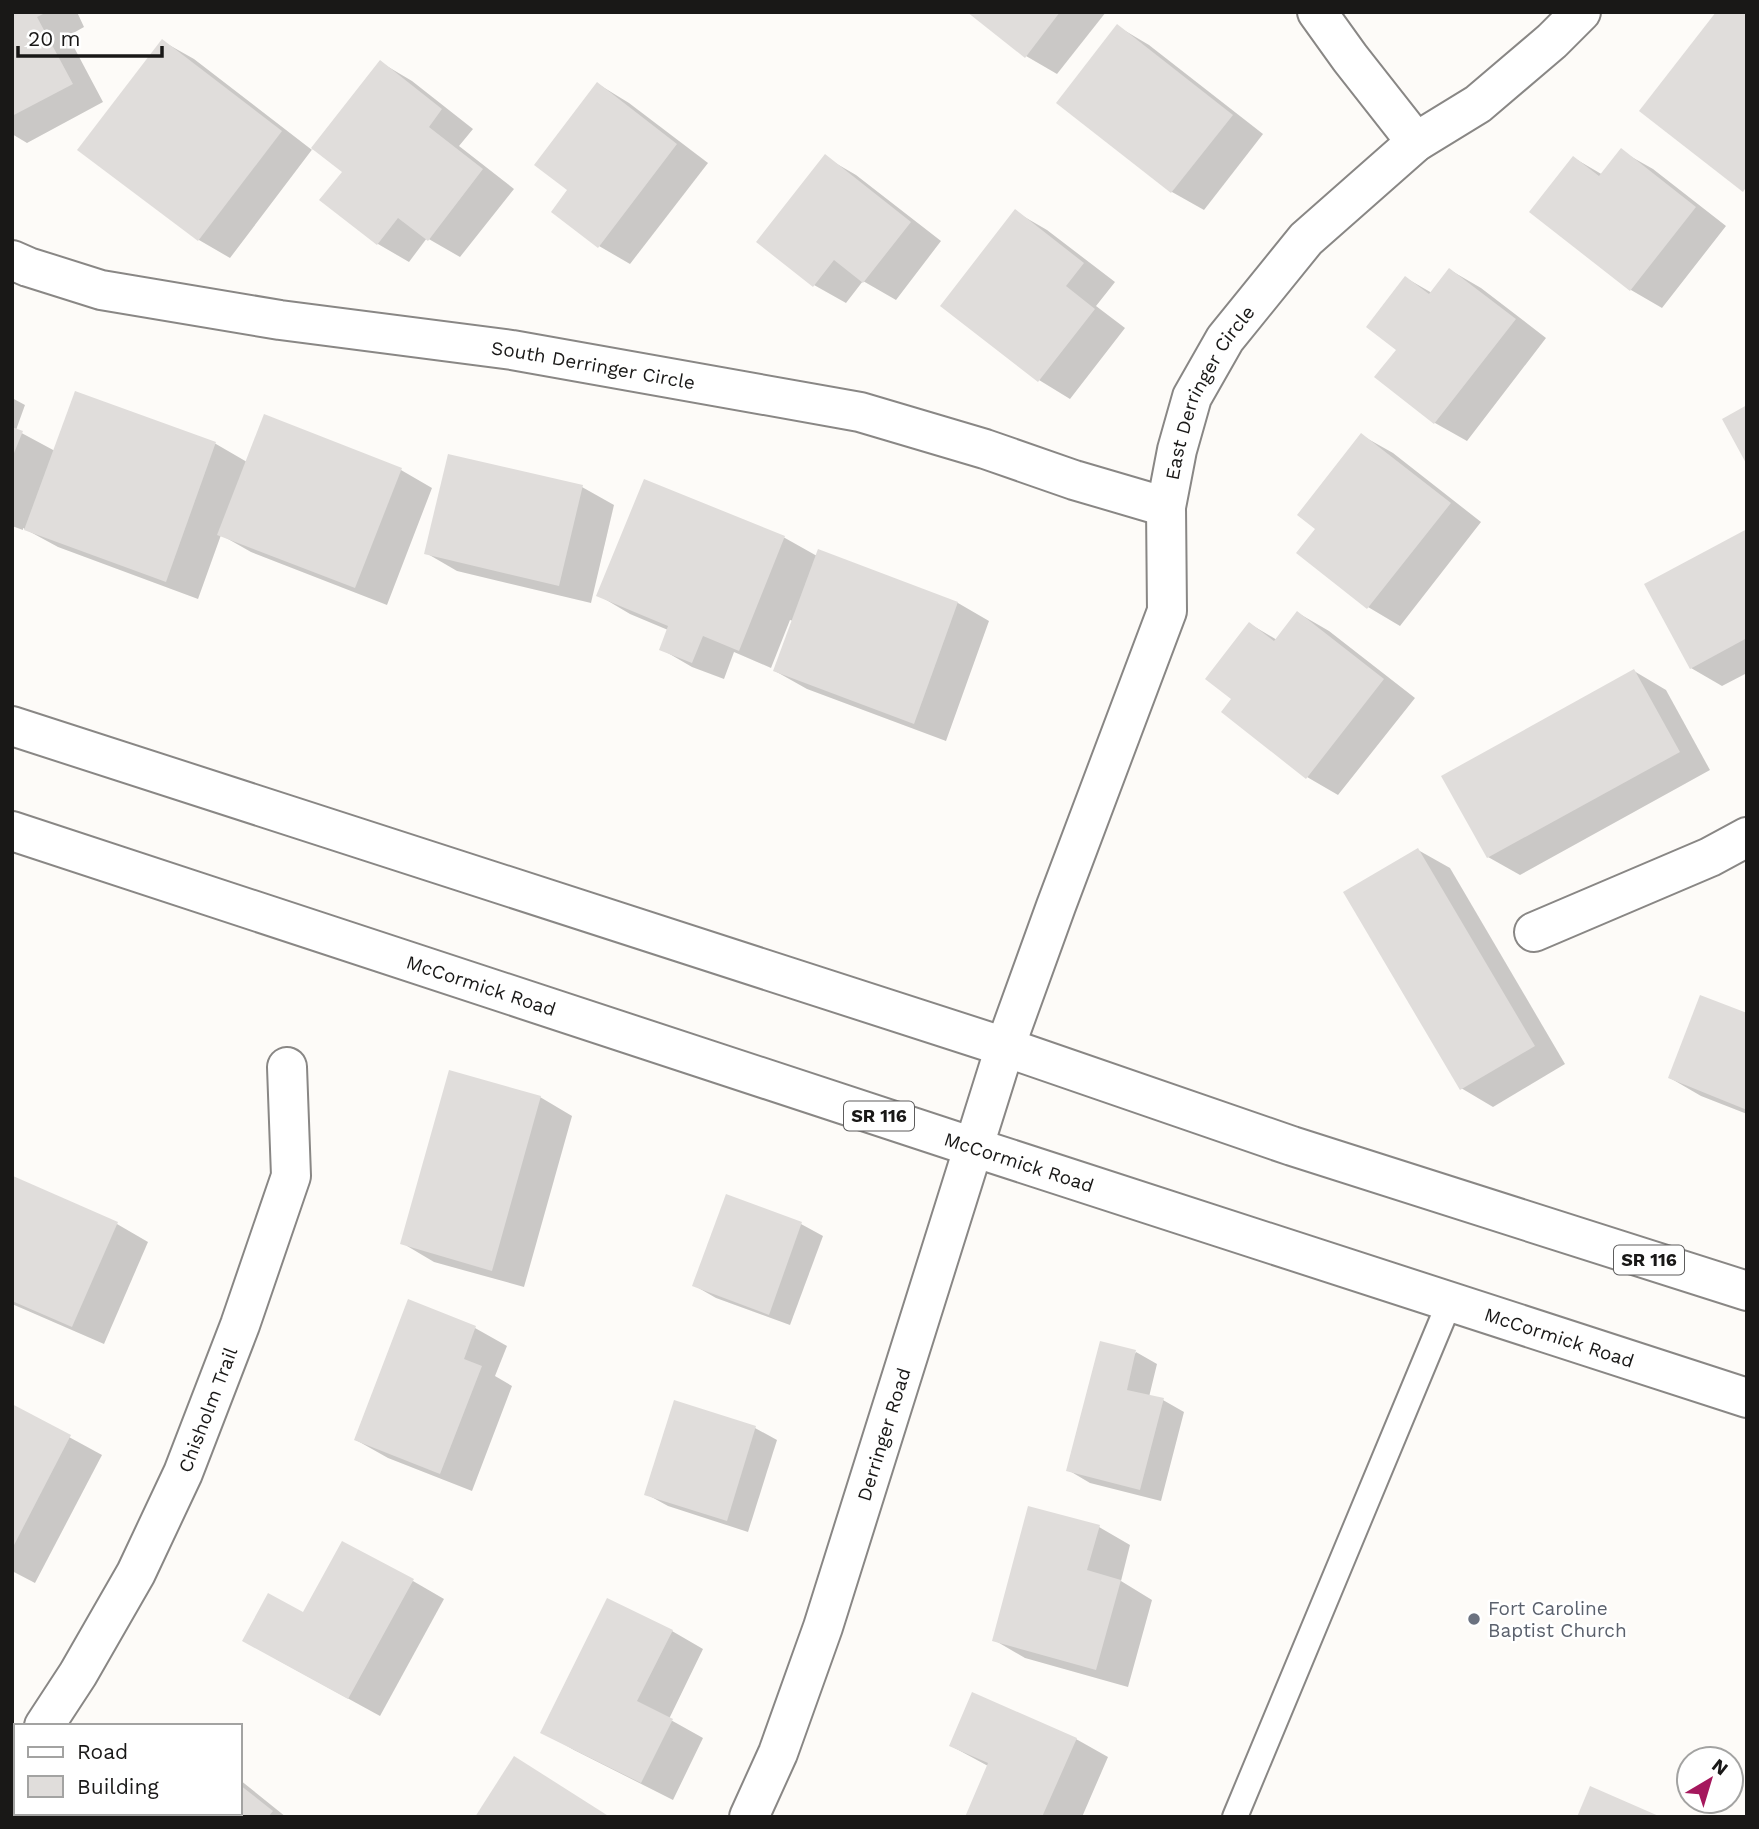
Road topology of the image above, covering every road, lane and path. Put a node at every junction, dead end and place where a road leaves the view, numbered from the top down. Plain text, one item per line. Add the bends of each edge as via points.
1 (1317, 12) edge
2 (1581, 12) edge
3 (1416, 142) junction
4 (12, 260) edge
5 (1166, 507) junction
6 (12, 726) edge
7 (12, 831) edge
8 (1747, 837) edge
9 (1534, 932) dead end
10 (1005, 1047) junction
11 (287, 1067) dead end
12 (973, 1147) junction
13 (1747, 1291) edge
14 (1450, 1301) junction
15 (1747, 1398) edge
16 (45, 1724) edge
17 (749, 1817) edge
18 (1235, 1817) edge

1 - 3 street
2 - 3 street, East Derringer Circle via 1478,104
3 - 5 street, East Derringer Circle via 1306,239 1225,340 1192,397
4 - 5 street, South Derringer Circle via 101,290 280,320 512,350 860,412
5 - 10 street, East Derringer Circle via 1167,611
6 - 10 street, SR 116
7 - 12 street, McCormick Road / SR 116
8 - 9 street via 1710,858
10 - 12 street, Derringer Road
10 - 13 street, SR 116 via 1292,1146
11 - 16 street, Chisholm Trail via 291,1176 240,1325 183,1473 136,1573
12 - 14 street, McCormick Road / SR 116
12 - 17 street, Derringer Road via 823,1628 778,1753
14 - 15 street, McCormick Road / SR 116
14 - 18 lane

